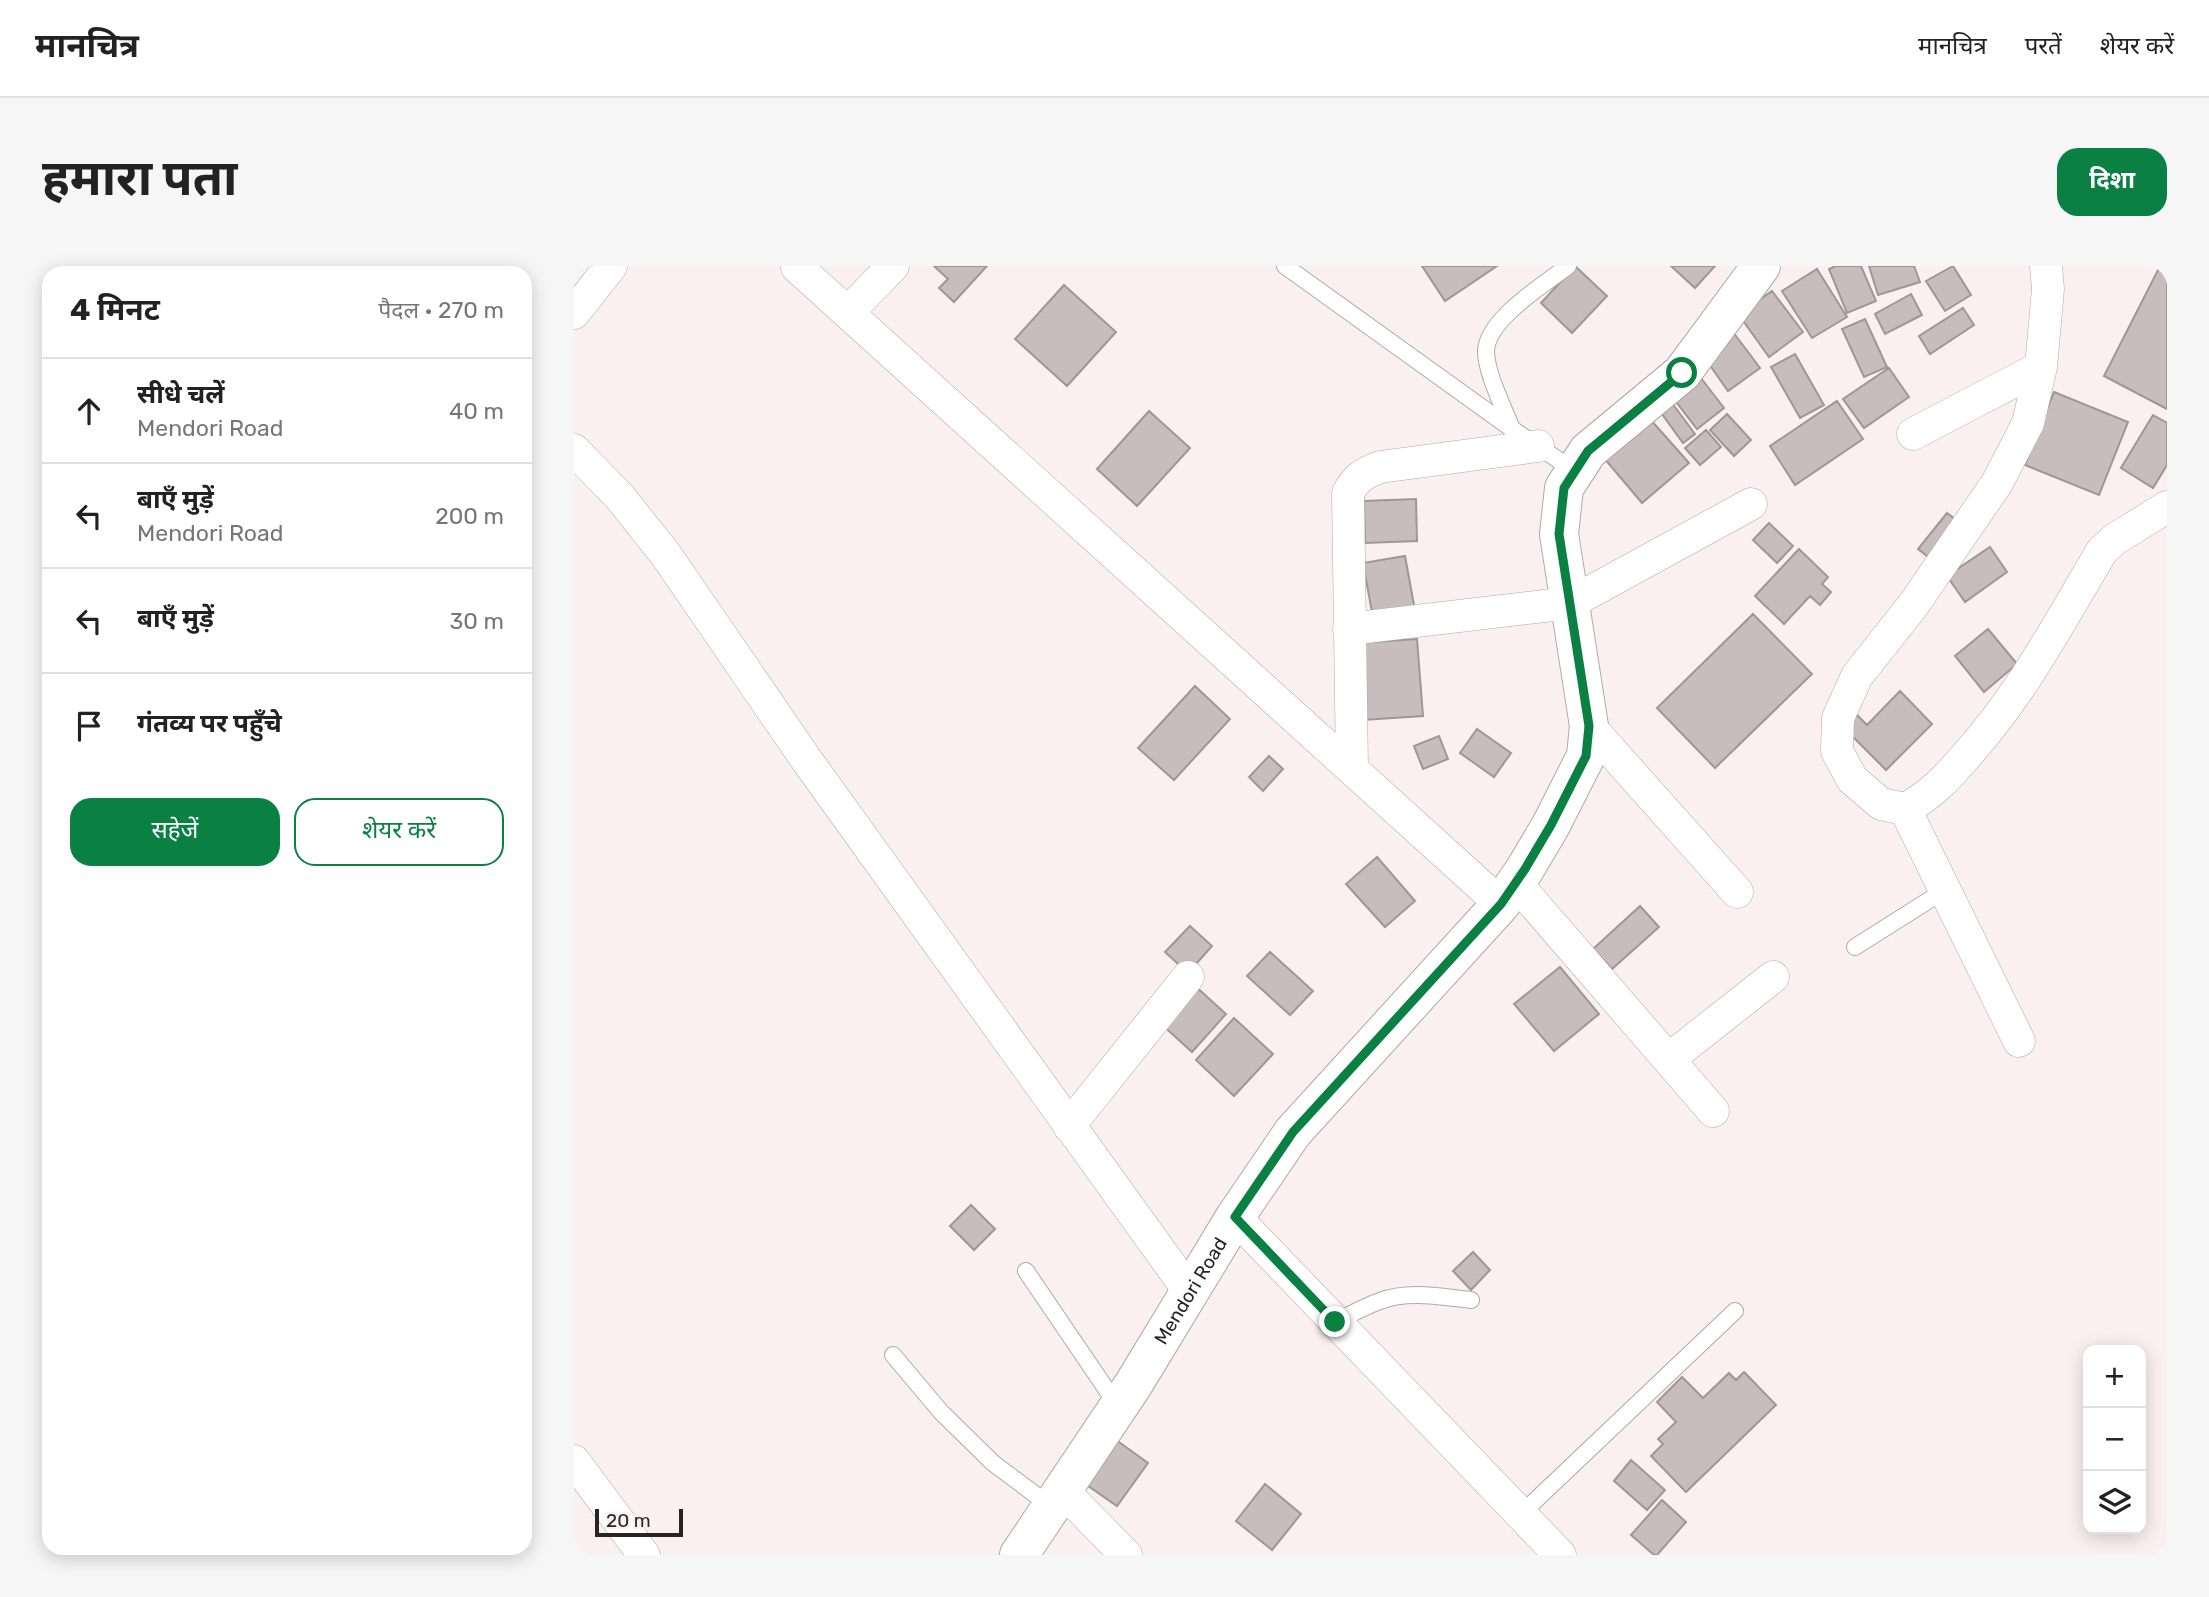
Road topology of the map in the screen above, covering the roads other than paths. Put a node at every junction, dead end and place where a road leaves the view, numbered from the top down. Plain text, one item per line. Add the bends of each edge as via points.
1 (611, 266) edge
2 (893, 266) edge
3 (1285, 266) edge
4 (1568, 266) edge
5 (1761, 266) edge
6 (2046, 266) edge
7 (797, 267) edge
8 (848, 312) junction
9 (574, 313) edge
10 (2041, 367) junction
11 (1512, 429) junction
12 (1913, 434) dead end
13 (1538, 446) junction
14 (574, 450) edge
15 (1575, 471) junction
16 (1751, 504) dead end
17 (2167, 508) edge
18 (1570, 603) junction
19 (1349, 629) junction
20 (1589, 726) junction
21 (1352, 768) junction
22 (1905, 809) junction
23 (1945, 890) junction
24 (1737, 891) dead end
25 (1508, 893) junction
26 (1856, 947) dead end
27 (1188, 977) dead end
28 (1773, 977) dead end
29 (2019, 1041) dead end
30 (1669, 1059) junction
31 (1713, 1111) dead end
32 (1069, 1126) junction
33 (1235, 1217) junction
34 (1026, 1271) dead end
35 (1189, 1291) junction
36 (1471, 1300) dead end
37 (1735, 1311) dead end
38 (1335, 1322) junction
39 (893, 1355) dead end
40 (1118, 1407) junction
41 (574, 1461) edge
42 (1058, 1499) junction
43 (1521, 1514) junction
44 (644, 1555) edge
45 (1019, 1555) edge
46 (1126, 1555) edge
47 (1560, 1555) edge

1 - 9 street
2 - 8 street
3 - 11 lane
4 - 11 lane via 1505,316 1492,332 1486,351
5 - 15 main road, Mendori Road via 1682,373 1588,451
6 - 10 street
7 - 8 street
8 - 21 street
10 - 12 street
10 - 22 street via 2028,423 1997,483 1914,604 1857,676 1838,718 1837,751 1852,779 1881,804
11 - 13 lane
13 - 15 lane
13 - 19 street via 1380,467 1354,481 1348,494
14 - 32 street via 619,496 666,555
15 - 18 main road, Mendori Road via 1564,488 1559,534
16 - 18 street
17 - 22 street via 2102,551 1999,719 1940,785
18 - 19 street
18 - 20 main road, Mendori Road
19 - 21 street
20 - 24 street
20 - 25 main road, Mendori Road via 1586,756 1551,825
21 - 25 street
22 - 23 street
23 - 26 lane
23 - 29 street
25 - 30 street
25 - 33 main road, Mendori Road via 1293,1132
27 - 32 street
28 - 30 street
30 - 31 street
32 - 35 street
33 - 35 main road, Mendori Road
33 - 38 street
34 - 40 lane
35 - 40 main road, Mendori Road
36 - 38 lane via 1398,1296
37 - 43 lane
38 - 43 street
39 - 42 lane via 940,1412 993,1463
40 - 42 main road, Mendori Road
41 - 44 street
42 - 45 main road, Mendori Road
42 - 46 street
43 - 47 street

